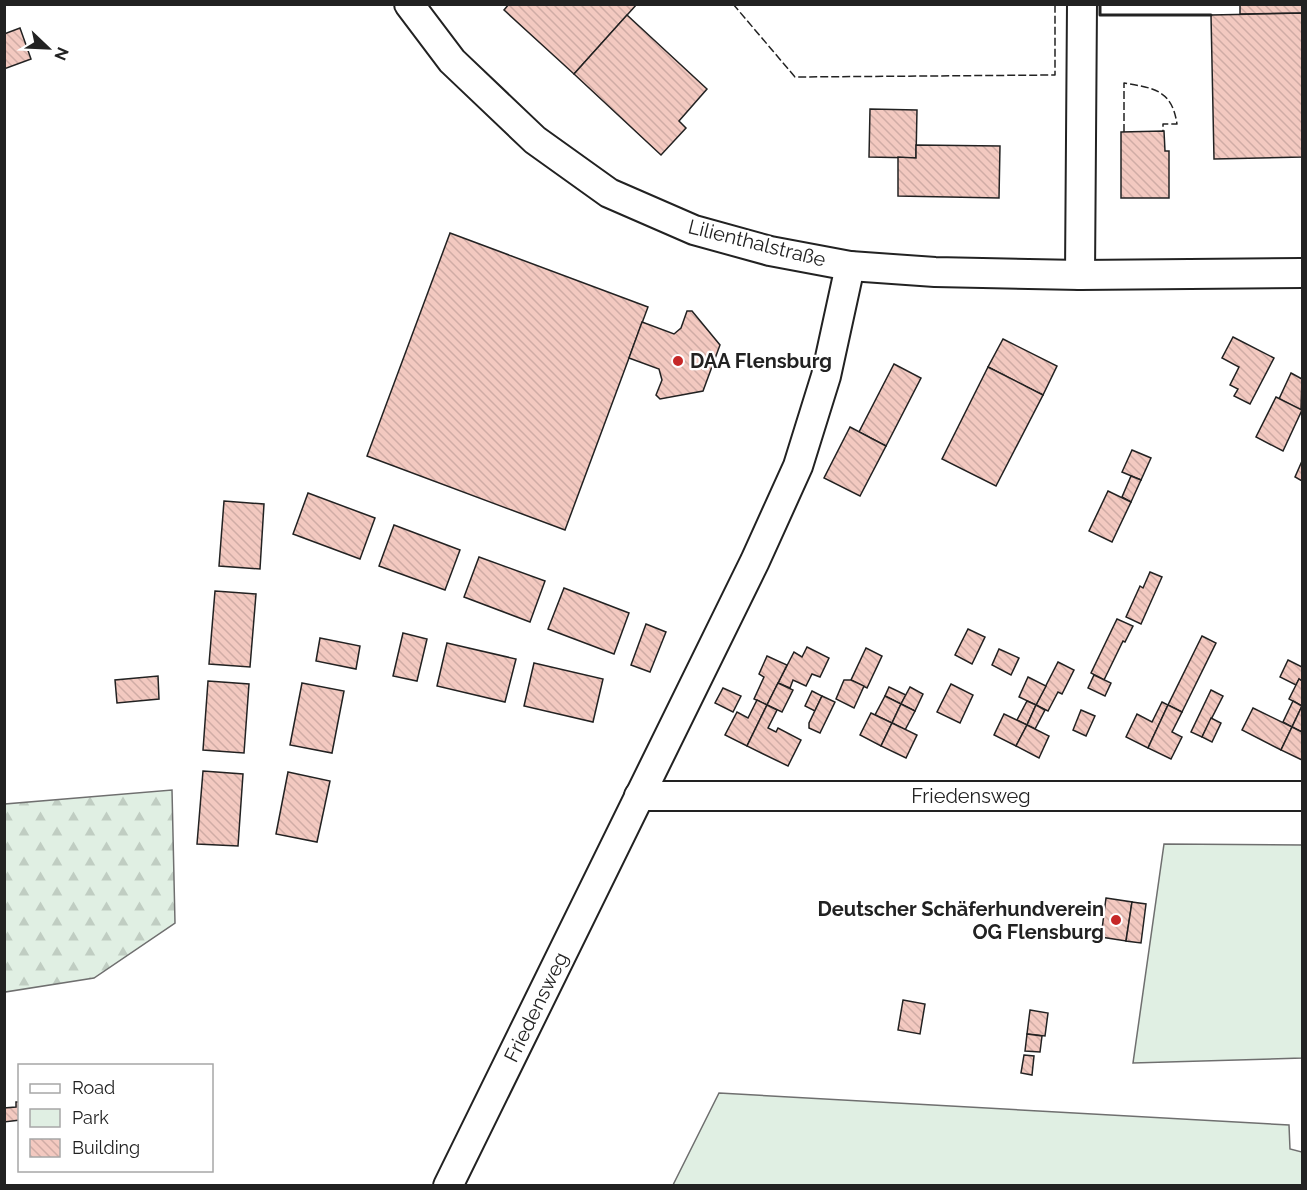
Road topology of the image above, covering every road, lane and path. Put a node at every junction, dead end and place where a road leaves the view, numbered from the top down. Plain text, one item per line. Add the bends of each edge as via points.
1 (409, 4) edge
2 (1082, 4) edge
3 (850, 266) junction
4 (1302, 273) edge
5 (1080, 275) junction
6 (639, 796) junction
7 (1302, 796) edge
8 (448, 1185) edge

1 - 3 street, Lilienthalstraße via 452,61 526,132 609,193 694,230 770,251
2 - 5 street
3 - 5 street, Lilienthalstraße
3 - 6 street, Friedensweg via 826,376 798,466
4 - 5 street, Lilienthalstraße
6 - 7 street, Friedensweg
6 - 8 street, Friedensweg

